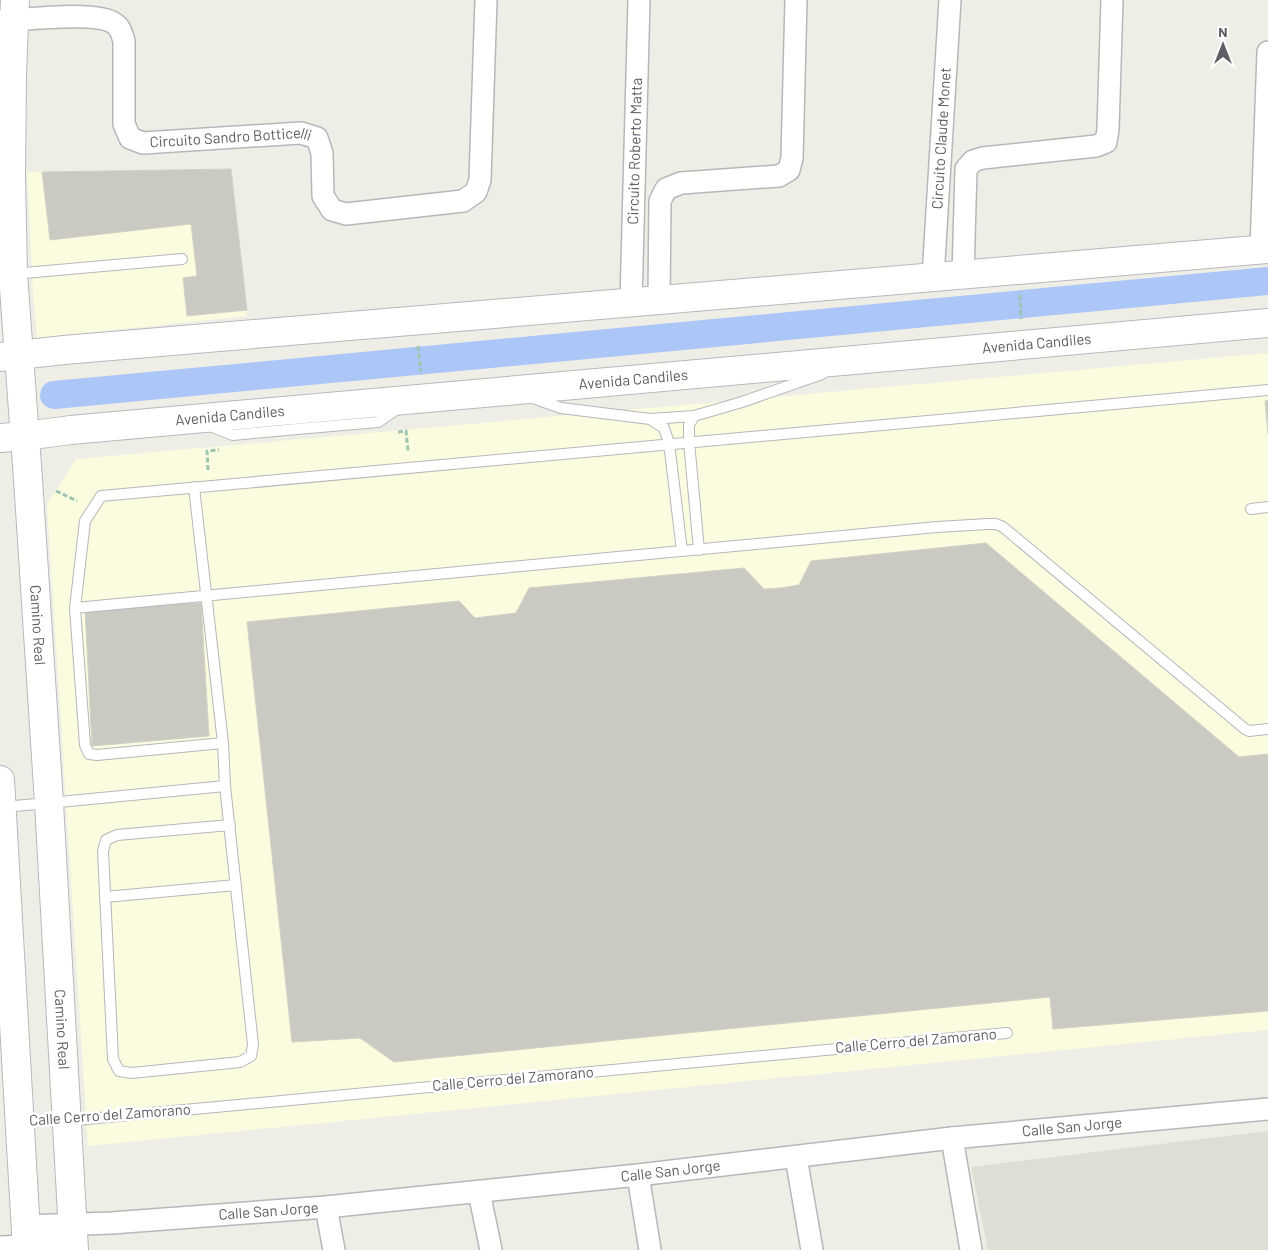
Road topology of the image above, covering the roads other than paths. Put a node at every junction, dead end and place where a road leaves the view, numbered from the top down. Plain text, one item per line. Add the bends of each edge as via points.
1 (486, 0) edge
2 (639, 0) edge
3 (796, 0) edge
4 (950, 0) edge
5 (1112, 0) edge
6 (10, 14) edge
7 (1268, 52) edge
8 (1265, 249) edge
9 (182, 259) dead end
10 (963, 274) junction
11 (7, 275) edge
12 (933, 278) junction
13 (659, 300) junction
14 (631, 302) junction
15 (1268, 323) edge
16 (10, 356) edge
17 (862, 359) junction
18 (1268, 390) edge
19 (511, 391) junction
20 (694, 416) junction
21 (650, 419) junction
22 (13, 437) edge
23 (689, 442) junction
24 (668, 443) junction
25 (194, 486) junction
26 (1268, 507) edge
27 (1251, 509) dead end
28 (699, 550) junction
29 (682, 551) junction
30 (205, 595) junction
31 (75, 608) junction
32 (1268, 729) edge
33 (223, 743) junction
34 (0, 780) edge
35 (225, 786) junction
36 (49, 803) junction
37 (1, 807) junction
38 (230, 825) junction
39 (236, 885) junction
40 (105, 897) junction
41 (1007, 1033) dead end
42 (1268, 1109) edge
43 (19, 1121) junction
44 (66, 1121) junction
45 (952, 1138) junction
46 (796, 1157) junction
47 (638, 1175) junction
48 (479, 1192) junction
49 (326, 1207) junction
50 (73, 1239) edge
51 (20, 1242) edge
52 (334, 1250) edge
53 (491, 1250) edge
54 (650, 1250) edge
55 (812, 1250) edge
56 (971, 1250) edge

1 - 6 street, Circuito Sandro Botticelli via 480,180 476,192 463,201 346,214 332,210 324,196 322,153 317,138 300,133 142,143 130,138 124,124 124,41 115,24 97,17
2 - 14 street, Circuito Roberto Matta
3 - 13 street, Circuito Roberto Matta via 792,158 789,170 778,176 681,183 666,190 660,201
4 - 12 street, Circuito Claude Monet
5 - 10 street, Circuito Claude Monet via 1106,142 1096,146 973,161 966,169
6 - 11 main road, Camino Real via 11,176
7 - 8 street
8 - 10 main road
9 - 11 lane
10 - 12 main road
11 - 16 main road, Camino Real
12 - 13 main road
13 - 14 main road
14 - 16 main road
15 - 17 main road, Avenida Candiles
16 - 22 main road, Camino Real
17 - 19 main road, Avenida Candiles
17 - 20 lane
18 - 23 lane
19 - 21 lane via 562,408
19 - 22 main road, Avenida Candiles
20 - 21 lane
20 - 23 lane via 689,425
21 - 24 lane via 664,428
22 - 36 main road, Camino Real via 28,479
23 - 24 lane
23 - 28 lane
24 - 25 lane
24 - 29 lane
25 - 30 lane
25 - 31 lane via 101,496 85,521
26 - 27 lane
28 - 29 lane
28 - 32 lane via 996,524 1245,729
29 - 30 lane
30 - 31 lane
30 - 33 lane
31 - 33 lane via 85,745 89,754
33 - 35 lane
34 - 37 main road
35 - 36 lane
35 - 38 lane
36 - 37 lane
36 - 44 main road, Camino Real
37 - 43 main road
38 - 39 lane
38 - 40 lane via 117,835 106,840 103,851
39 - 40 lane
39 - 40 lane via 251,1056 240,1062 132,1073 119,1071 113,1059
41 - 44 lane, Calle Cerro del Zamorano
42 - 45 street, Calle San Jorge
43 - 44 lane, Calle Cerro del Zamorano
43 - 51 main road
44 - 50 main road, Camino Real
45 - 46 street, Calle San Jorge
45 - 56 street
46 - 47 street, Calle San Jorge
46 - 55 street
47 - 48 street, Calle San Jorge
47 - 54 street
48 - 49 street, Calle San Jorge
48 - 53 street
49 - 50 street, Calle San Jorge via 121,1222
49 - 52 street
50 - 51 street, Calle San Jorge

